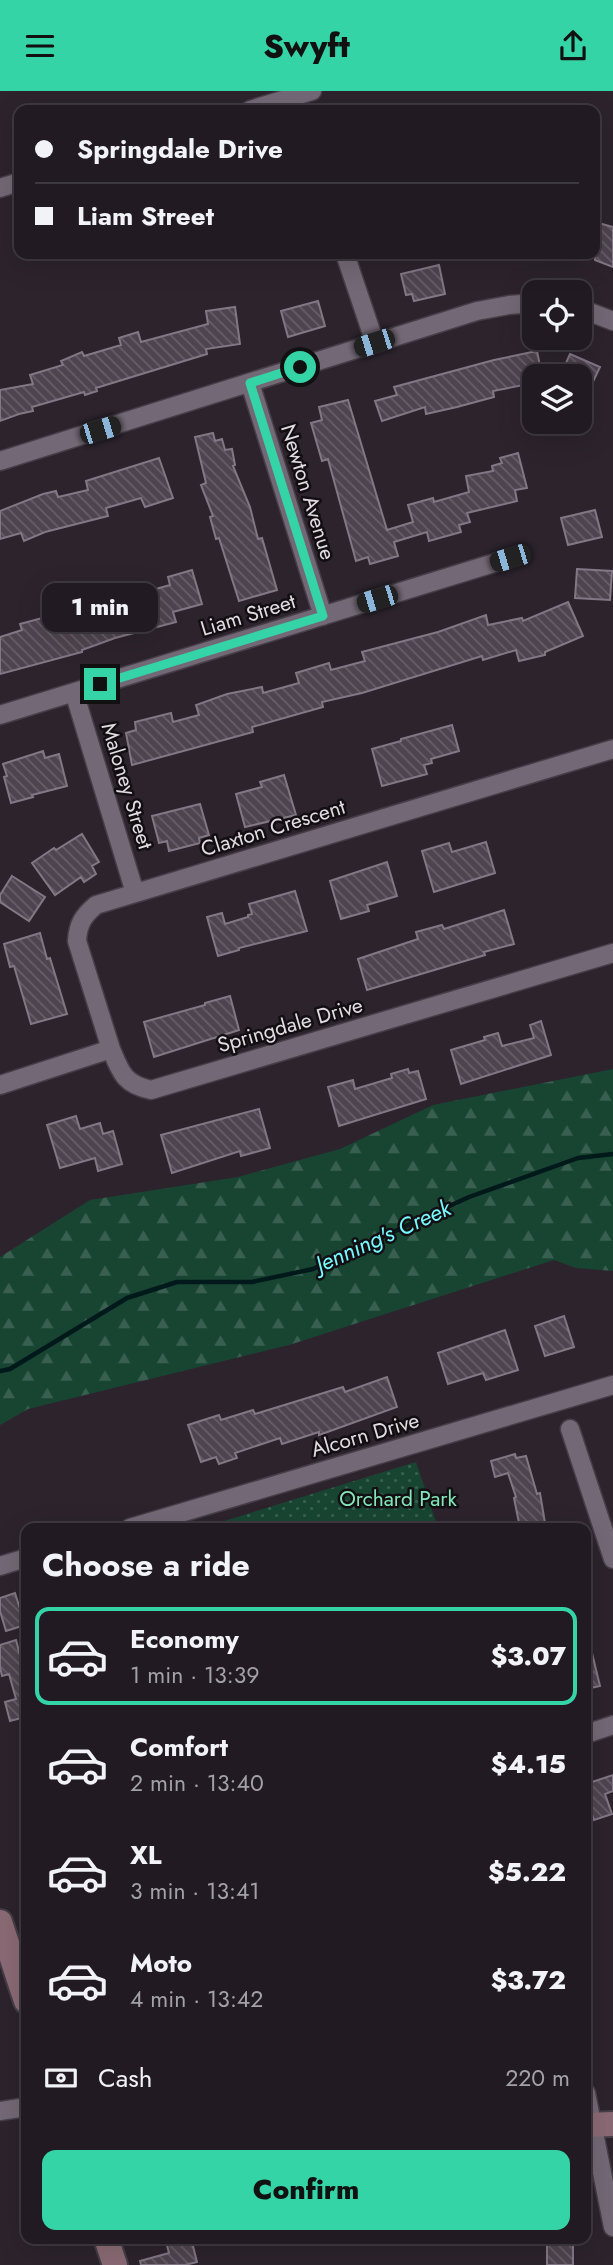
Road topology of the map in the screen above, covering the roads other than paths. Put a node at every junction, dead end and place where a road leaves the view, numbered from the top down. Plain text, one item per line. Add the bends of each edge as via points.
1 (302, 99) edge
2 (274, 105) edge
3 (347, 259) edge
4 (522, 304) edge
5 (592, 313) edge
6 (613, 321) edge
7 (374, 343) junction
8 (250, 383) junction
9 (0, 461) edge
10 (510, 558) dead end
11 (323, 616) junction
12 (74, 692) junction
13 (0, 715) edge
14 (613, 749) edge
15 (135, 893) junction
16 (613, 953) edge
17 (111, 1049) junction
18 (0, 1085) edge
19 (613, 1385) edge
20 (570, 1430) dead end
21 (147, 1523) edge
22 (613, 1559) edge
23 (21, 1560) edge
24 (0, 1566) edge
25 (613, 1725) edge
26 (591, 1732) edge
27 (0, 1922) edge
28 (21, 1986) edge
29 (21, 2108) edge
30 (591, 2108) edge
31 (0, 2112) edge
32 (597, 2125) edge
33 (613, 2227) edge
34 (108, 2244) edge
35 (115, 2265) edge

1 - 2 street
3 - 7 street
4 - 7 street via 477,311
5 - 6 street
7 - 8 street
8 - 9 street
8 - 11 street, Newton Avenue
10 - 11 street, Liam Street
11 - 12 street, Liam Street
12 - 13 street, Liam Street
12 - 15 street, Maloney Street
14 - 15 street, Claxton Crescent
15 - 17 street, Claxton Crescent via 96,905 78,927 77,941
16 - 17 street, Springdale Drive via 151,1090 134,1086 122,1074
17 - 18 street
19 - 21 street, Alcorn Drive
20 - 22 street
23 - 24 street
25 - 26 street
27 - 28 main road
29 - 31 street
30 - 32 street
32 - 33 street
34 - 35 main road

